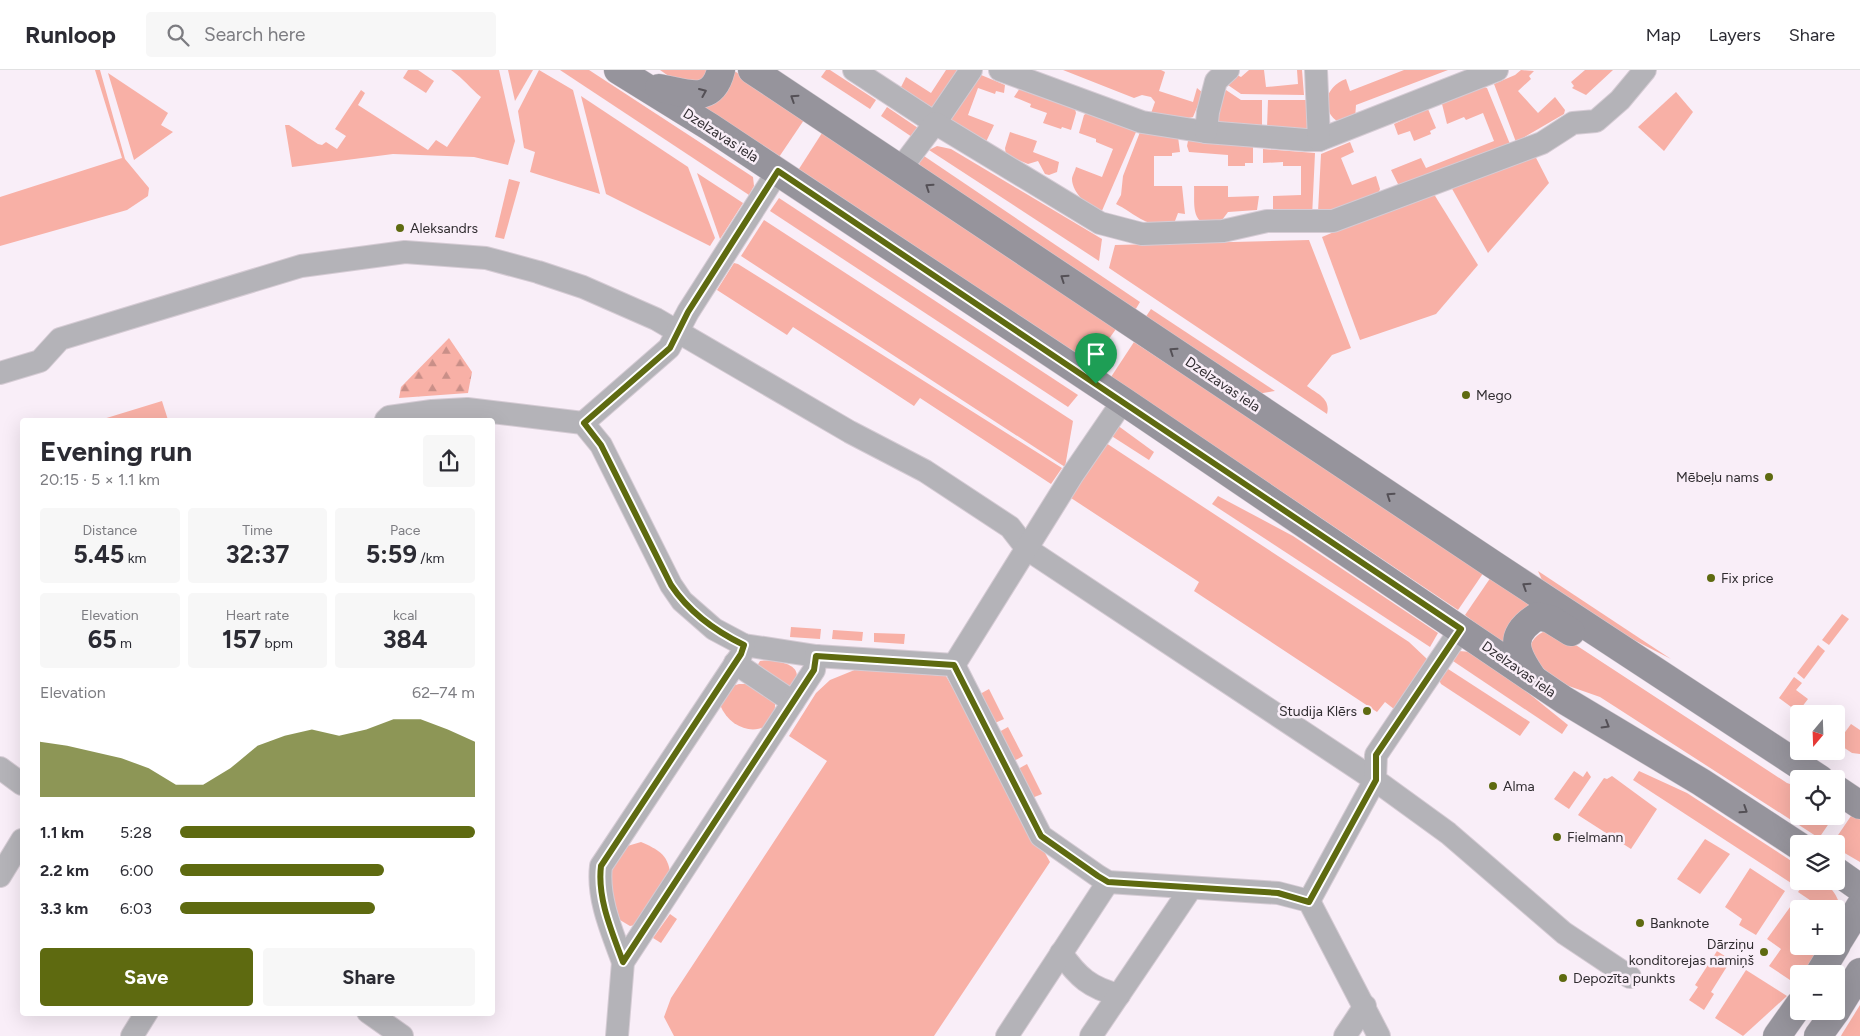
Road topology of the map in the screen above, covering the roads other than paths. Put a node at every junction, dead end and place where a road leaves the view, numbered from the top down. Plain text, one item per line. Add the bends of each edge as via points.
1 (721, 70) edge
2 (752, 70) edge
3 (854, 70) edge
4 (971, 70) edge
5 (1000, 70) edge
6 (1228, 70) edge
7 (1316, 70) edge
8 (1497, 70) edge
9 (1645, 70) edge
10 (629, 77) edge
11 (935, 123) junction
12 (1206, 132) junction
13 (1319, 140) junction
14 (902, 168) junction
15 (778, 171) junction
16 (678, 332) junction
17 (0, 373) edge
18 (1123, 401) junction
19 (466, 415) edge
20 (387, 418) edge
21 (584, 423) junction
22 (1026, 549) junction
23 (1461, 629) junction
24 (740, 654) junction
25 (816, 656) junction
26 (954, 665) junction
27 (1534, 680) junction
28 (793, 702) junction
29 (0, 768) edge
30 (1795, 770) edge
31 (1805, 770) edge
32 (1376, 780) junction
33 (20, 783) edge
34 (1845, 795) edge
35 (1860, 805) edge
36 (1790, 840) edge
37 (20, 843) edge
38 (0, 876) edge
39 (1845, 877) edge
40 (1108, 882) junction
41 (1190, 888) junction
42 (1860, 888) edge
43 (1309, 902) junction
44 (1860, 906) edge
45 (1845, 931) edge
46 (1061, 953) junction
47 (623, 962) junction
48 (1860, 972) edge
49 (1630, 977) dead end
50 (1119, 994) junction
51 (1845, 996) edge
52 (1364, 1006) junction
53 (144, 1016) edge
54 (374, 1016) edge
55 (1790, 1018) edge
56 (1830, 1020) edge
57 (132, 1036) edge
58 (402, 1036) edge
59 (617, 1036) edge
60 (1007, 1036) edge
61 (1091, 1036) edge
62 (1345, 1036) edge
63 (1378, 1036) edge
64 (1777, 1036) edge
65 (1818, 1036) edge

10 -> 1 main road via 690,96 699,95 714,86
14 -> 2 main road, Dzelzavas iela
3 - 11 street
4 - 11 street
5 - 12 street via 1142,122
6 - 12 street via 1216,81
7 - 13 street
8 - 13 street
9 - 11 street via 1620,100 1596,121 1573,123 1542,143 1509,156 1333,221 1267,221 1223,231 1142,234 1100,223
10 - 15 main road, Dzelzavas iela
11 - 14 street
12 - 13 street
31 -> 14 main road, Dzelzavas iela
15 - 16 street
15 - 18 main road, Dzelzavas iela
16 - 17 street via 620,301 538,272 486,258 389,253 301,266 201,294 60,339 40,360
16 - 21 street via 670,348
16 - 22 street via 850,432 925,471 1010,527
18 - 22 street
18 - 23 main road, Dzelzavas iela
19 - 20 street via 432,411
19 - 21 street
21 - 24 street via 601,445 671,585 682,601
22 - 26 street
22 - 32 street
23 - 27 main road, Dzelzavas iela
23 - 32 street via 1376,755
24 - 25 street
24 - 28 street
24 - 47 street via 601,866 599,880
25 - 26 street
25 - 28 street via 814,670
26 - 40 street via 1041,836
27 - 30 main road via 1518,654 1517,641 1520,631 1538,616 1550,618 1775,766
27 -> 36 main road, Dzelzavas iela
28 - 47 street
29 - 33 street
32 - 43 street
32 - 49 street via 1448,833 1564,933
34 - 35 main road
37 - 38 street
39 - 42 main road
40 - 41 street
40 - 46 street
41 - 43 street via 1278,893
41 - 50 street
43 - 52 street
44 - 45 main road
46 - 50 street via 1072,970 1085,981 1100,990
46 - 60 street
47 - 59 street
48 - 51 main road
50 - 61 street
52 - 62 street
52 - 63 street
53 - 57 street
54 - 58 street
55 - 64 main road
56 - 65 main road

